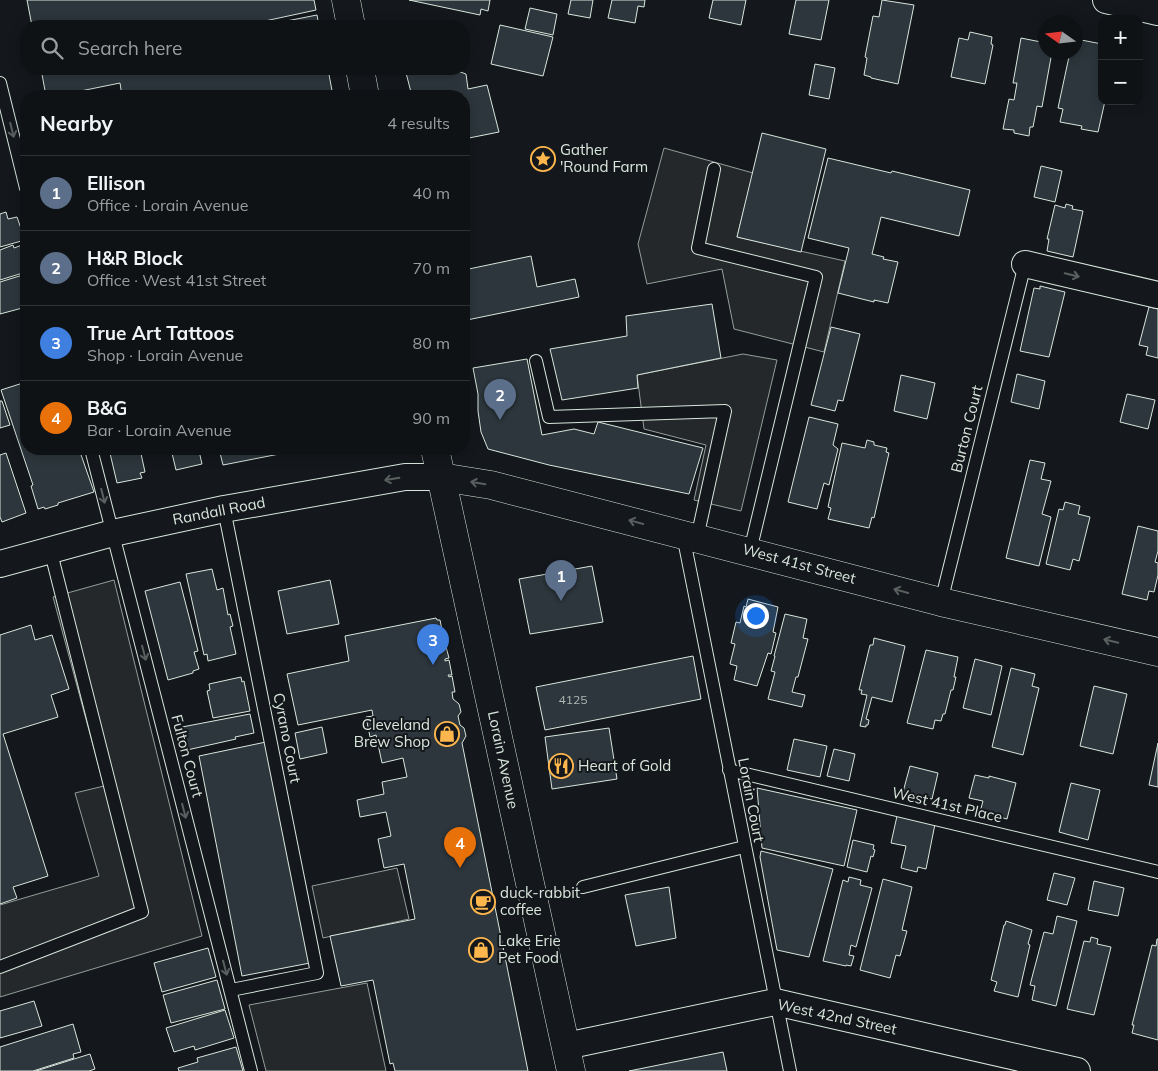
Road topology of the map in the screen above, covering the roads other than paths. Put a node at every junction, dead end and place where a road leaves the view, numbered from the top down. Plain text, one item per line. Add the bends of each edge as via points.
1 (346, 0) edge
2 (1106, 0) edge
3 (1158, 12) edge
4 (350, 20) edge
5 (361, 75) edge
6 (0, 83) edge
7 (364, 90) edge
8 (20, 164) edge
9 (714, 169) dead end
10 (1025, 264) joint
11 (1158, 295) edge
12 (536, 361) dead end
13 (94, 455) edge
14 (436, 455) edge
15 (441, 477) junction
16 (224, 508) junction
17 (113, 532) junction
18 (690, 536) junction
19 (50, 549) junction
20 (750, 551) junction
21 (0, 564) edge
22 (941, 602) junction
23 (1158, 652) edge
24 (729, 770) junction
25 (744, 847) junction
26 (1158, 872) edge
27 (583, 887) dead end
28 (0, 967) edge
29 (231, 990) junction
30 (775, 1002) junction
31 (568, 1059) edge
32 (251, 1071) edge
33 (790, 1071) edge
34 (1078, 1071) edge

1 - 4 street
2 - 3 street
5 - 7 street
6 -> 8 lane
9 - 20 lane via 698,248 816,276
10 -> 11 street
10 - 22 lane, Burton Court
12 - 18 lane via 549,417 725,411
13 -> 17 lane, Fulton Court
14 - 15 street, Lorain Avenue
15 -> 16 street, Randall Road via 405,477
18 -> 15 street, West 41st Street via 491,485
15 - 31 street, Lorain Avenue
16 - 17 street, Randall Road
16 - 29 lane, Cyrano Court via 317,973
17 - 19 street, Randall Road
17 -> 29 lane, Fulton Court
18 - 20 street, West 41st Street
18 - 24 lane, Lorain Court
19 - 21 street, Randall Road
19 - 28 lane via 142,912
22 -> 20 street, West 41st Street
23 -> 22 street, West 41st Street
24 - 25 lane, Lorain Court
24 - 26 lane, West 41st Place
25 - 27 lane
25 - 30 lane, Lorain Court
29 - 32 lane, Fulton Court
30 - 31 street, West 42nd Street
30 - 33 lane, Lorain Court
30 - 34 street, West 42nd Street

